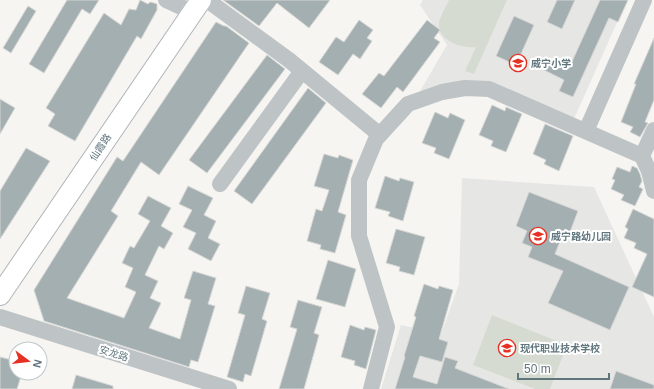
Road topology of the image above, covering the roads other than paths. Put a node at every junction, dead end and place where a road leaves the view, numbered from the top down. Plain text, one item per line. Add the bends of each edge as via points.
1 (166, 0) edge
2 (644, 0) edge
3 (200, 4) edge
4 (302, 71) junction
5 (586, 130) junction
6 (654, 130) edge
7 (380, 135) junction
8 (642, 156) junction
9 (220, 184) dead end
10 (654, 191) edge
11 (0, 295) edge
12 (0, 317) edge
13 (229, 389) edge
14 (371, 389) edge

1 - 3 street
2 - 5 street
3 - 4 street
3 - 11 main road, 仙霞路
4 - 7 street
4 - 9 street
5 - 7 street via 489,89 465,88 442,92 408,104
5 - 8 street
6 - 8 street
7 - 14 street via 376,139 360,180 359,236 388,327
8 - 10 street
12 - 13 street, 安龙路

